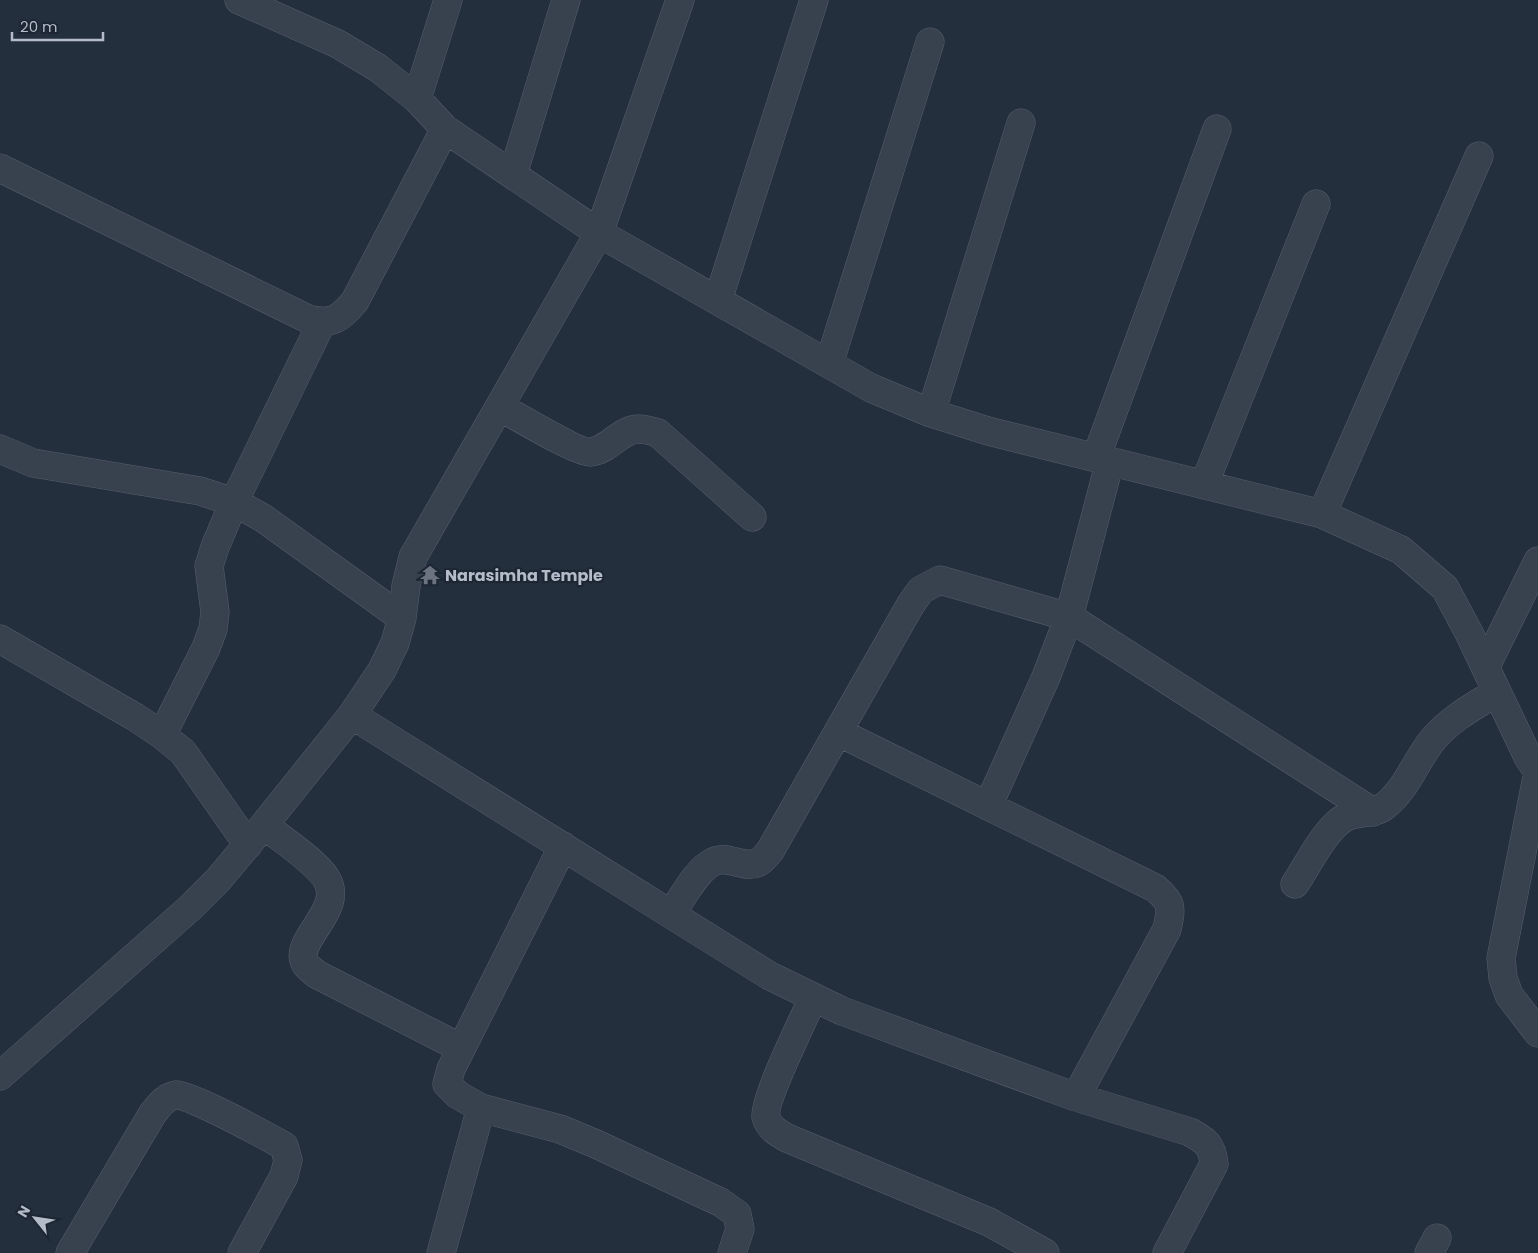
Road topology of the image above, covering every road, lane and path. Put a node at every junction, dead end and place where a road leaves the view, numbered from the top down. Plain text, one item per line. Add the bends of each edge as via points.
1 (239, 0) edge
2 (448, 0) edge
3 (566, 0) edge
4 (680, 0) edge
5 (814, 0) edge
6 (930, 42) dead end
7 (417, 99) junction
8 (1021, 123) dead end
9 (445, 128) junction
10 (1217, 129) dead end
11 (1479, 156) dead end
12 (2, 174) edge
13 (513, 174) junction
14 (1316, 204) dead end
15 (599, 233) junction
16 (718, 300) junction
17 (322, 322) junction
18 (829, 364) junction
19 (500, 407) junction
20 (931, 414) junction
21 (0, 449) edge
22 (1103, 459) junction
23 (1204, 485) junction
24 (234, 502) junction
25 (1322, 514) junction
26 (752, 517) dead end
27 (1538, 561) edge
28 (1068, 617) junction
29 (402, 618) junction
30 (0, 639) edge
31 (1486, 666) junction
32 (1497, 692) junction
33 (352, 715) junction
34 (838, 732) junction
35 (162, 735) junction
36 (1538, 772) edge
37 (988, 806) junction
38 (1373, 812) junction
39 (256, 835) junction
40 (563, 846) junction
41 (1295, 884) dead end
42 (671, 914) junction
43 (813, 998) junction
44 (1538, 1032) edge
45 (461, 1048) junction
46 (1, 1072) edge
47 (1076, 1097) junction
48 (481, 1108) junction
49 (70, 1253) edge
50 (242, 1253) edge
51 (441, 1253) edge
52 (732, 1253) edge
53 (1045, 1253) edge
54 (1167, 1253) edge

1 - 7 street via 338,44 378,68
2 - 7 street
3 - 13 street
4 - 15 street
5 - 16 street
6 - 18 street
7 - 9 street
8 - 20 street
9 - 13 street
9 - 17 street via 355,301 342,316
10 - 22 street
11 - 25 street
12 - 17 street via 308,319
13 - 15 street
14 - 23 street
15 - 16 street
15 - 19 street
16 - 18 street
17 - 24 street
18 - 20 street via 871,388
19 - 26 street via 588,452 605,448 625,432 640,429 658,433
19 - 29 street via 413,557
20 - 22 street
21 - 24 street via 33,463 200,490
22 - 23 street
22 - 28 street
23 - 25 street
24 - 29 street via 263,518
24 - 35 street via 209,566 215,612 213,629
25 - 31 street via 1401,550 1445,588
27 - 31 street
28 - 34 street via 940,580 921,590 911,604
28 - 37 street via 1046,677
28 - 38 street
29 - 33 street via 382,670
30 - 35 street
31 - 32 street
32 - 36 street
32 - 38 street via 1445,726 1397,795 1385,807
33 - 39 street
33 - 40 street
34 - 37 street
34 - 42 street via 765,856 759,862 748,864 723,859 712,862 700,873
35 - 39 street via 183,752
36 - 44 street via 1501,958 1509,995
37 - 47 street via 1155,888 1166,897 1171,910 1167,928
38 - 41 street via 1348,817 1338,823
39 - 45 street via 310,861 326,878 331,891 330,905 306,944 303,954 306,965 316,974
39 - 46 street via 191,907
40 - 42 street
40 - 45 street
42 - 43 street via 770,976
43 - 47 street
43 - 53 street via 770,1094 766,1116 771,1128 787,1138 989,1222
45 - 48 street via 447,1084 458,1095
47 - 54 street via 1190,1132 1204,1140 1212,1152 1214,1164
48 - 51 street
48 - 52 street via 560,1129 720,1202 737,1214 740,1229
49 - 50 street via 152,1113 166,1098 178,1095 197,1101 284,1146 288,1160 284,1176

